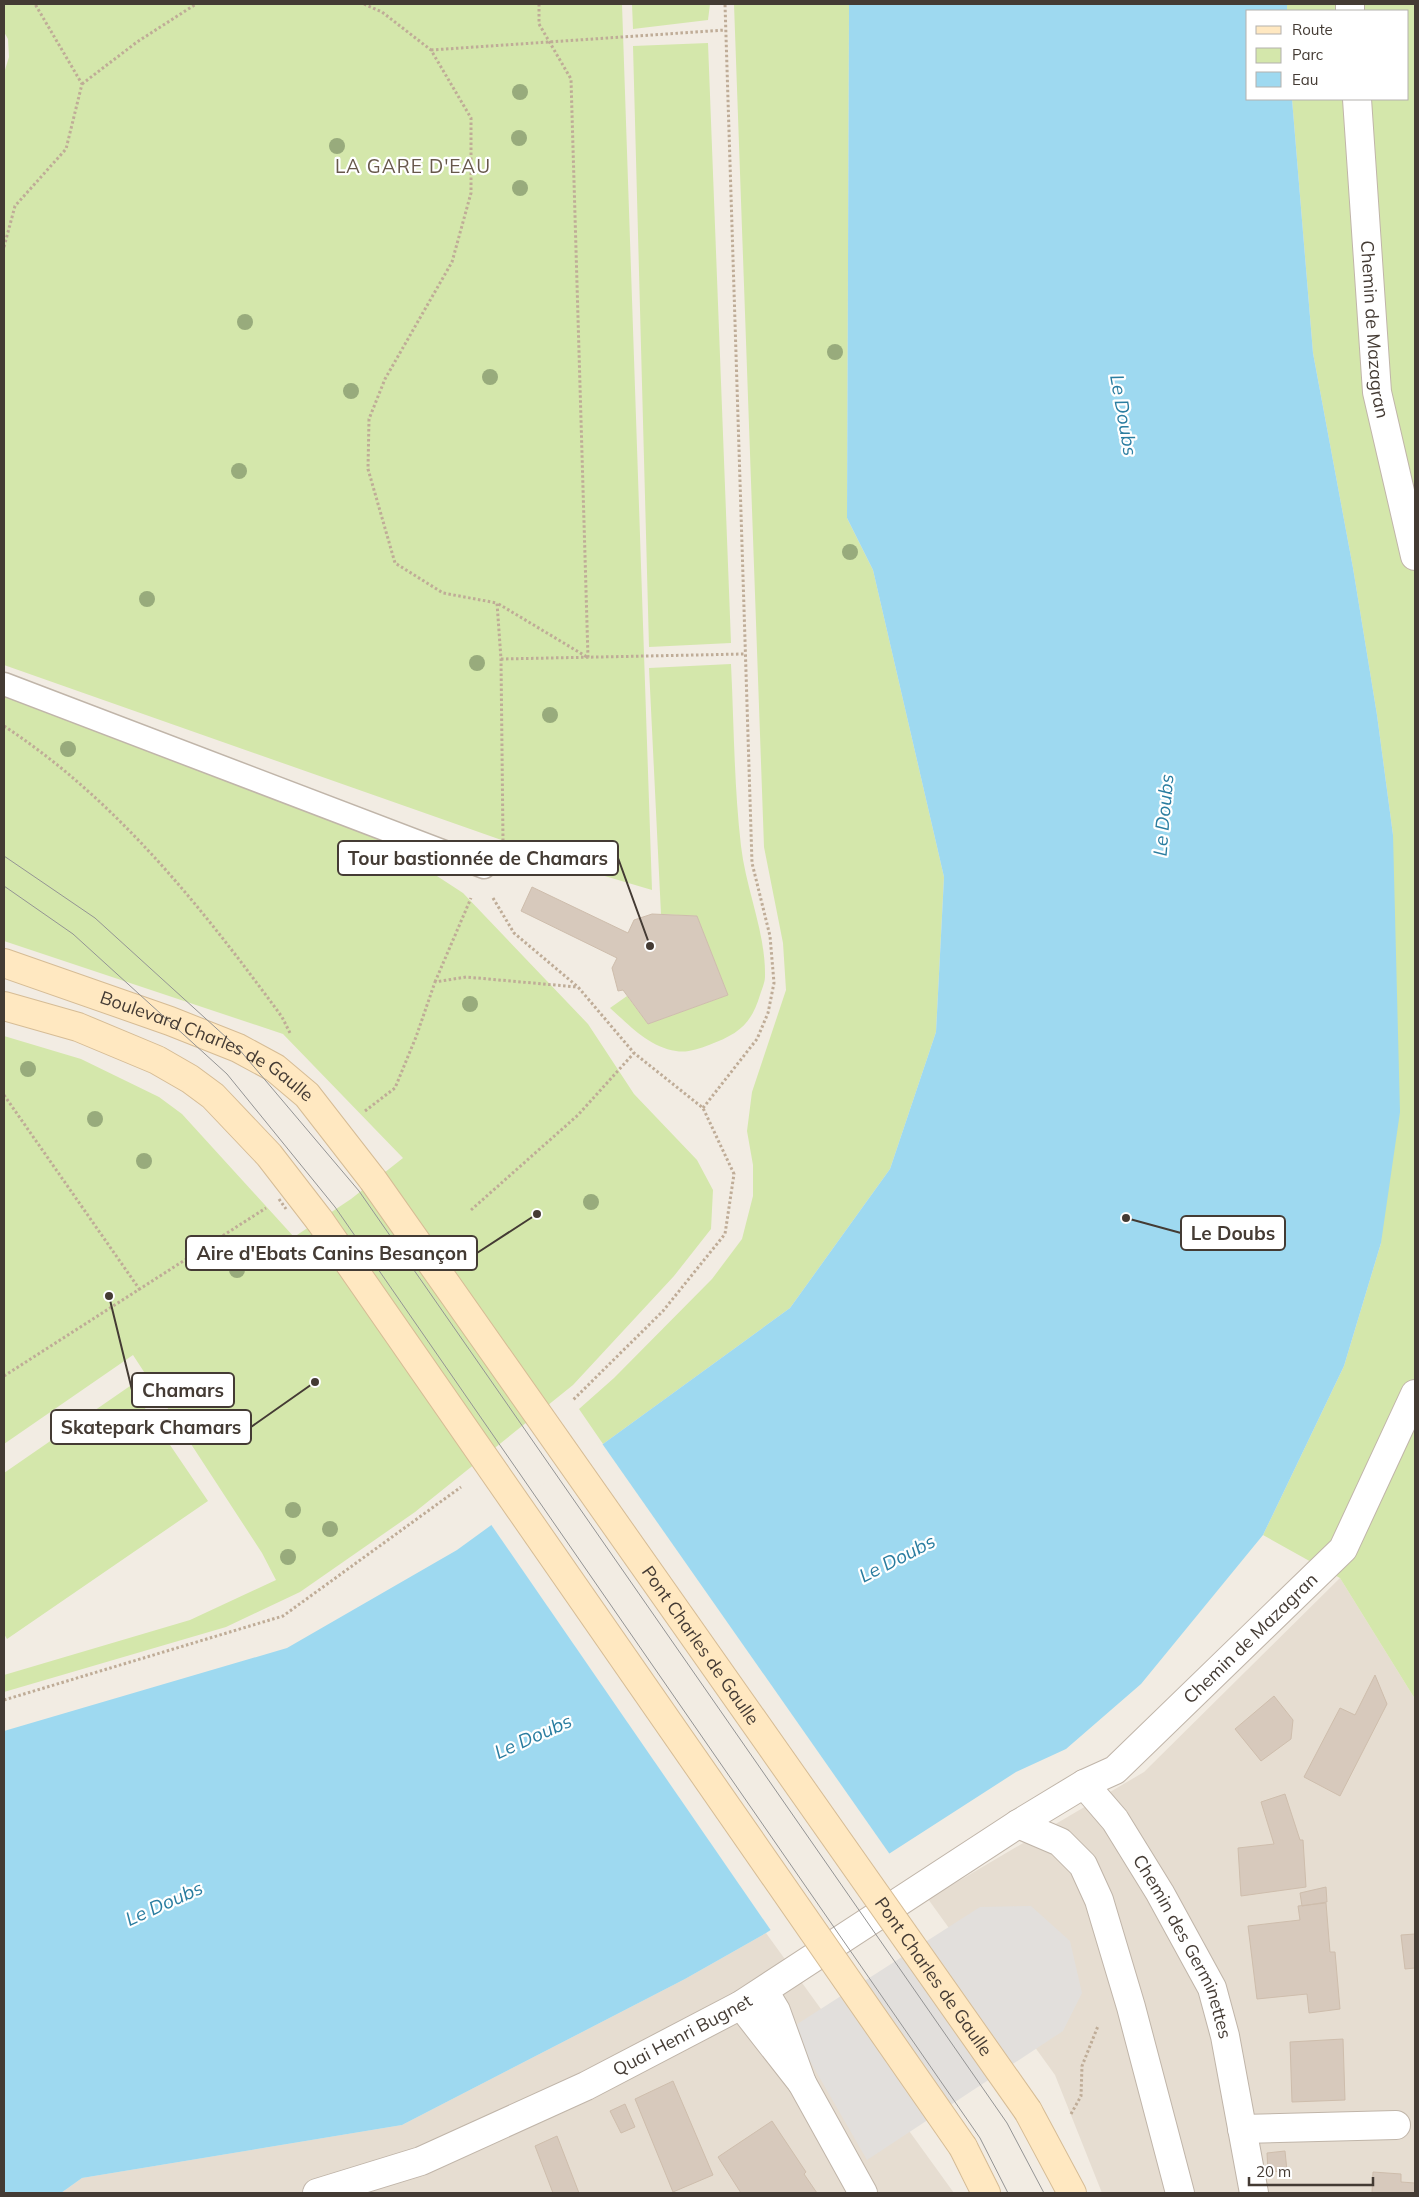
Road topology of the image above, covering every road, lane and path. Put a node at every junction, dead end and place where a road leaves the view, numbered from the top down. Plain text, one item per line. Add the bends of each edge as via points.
1 (35, 4) edge
2 (196, 4) edge
3 (364, 4) edge
4 (539, 4) edge
5 (725, 4) edge
6 (725, 30) junction
7 (549, 43) junction
8 (431, 50) junction
9 (82, 84) junction
10 (1357, 100) edge
11 (4, 247) edge
12 (1415, 556) edge
13 (497, 603) junction
14 (744, 654) junction
15 (588, 658) junction
16 (501, 659) junction
17 (4, 684) edge
18 (4, 726) edge
19 (484, 867) junction
20 (4, 963) edge
21 (435, 982) junction
22 (578, 987) junction
23 (4, 1006) edge
24 (294, 1041) dead end
25 (634, 1053) junction
26 (4, 1095) edge
27 (703, 1108) junction
28 (359, 1116) dead end
29 (373, 1180) joint
30 (279, 1199) dead end
31 (471, 1210) dead end
32 (140, 1290) junction
33 (4, 1376) edge
34 (1415, 1394) edge
35 (571, 1401) dead end
36 (469, 1481) dead end
37 (4, 1700) edge
38 (1084, 1784) junction
39 (1018, 1824) junction
40 (764, 1991) junction
41 (741, 2006) junction
42 (1101, 2022) dead end
43 (802, 2082) junction
44 (1069, 2116) dead end
45 (1396, 2125) dead end
46 (1242, 2130) junction
47 (318, 2193) edge
48 (864, 2193) edge
49 (986, 2193) edge
50 (1072, 2193) edge
51 (1180, 2193) edge
52 (1254, 2193) edge

1 - 9 path
2 - 9 path
3 - 8 path via 382,12
4 - 7 path via 539,24
5 - 6 path
6 - 7 path
6 - 14 path
7 - 8 path
7 - 15 path via 571,79
8 - 13 path via 470,118 471,193 452,262 385,379 369,419 368,470 395,563 443,593
9 - 11 path via 66,148 15,206
10 - 12 street, Chemin de Mazagran via 1377,392
13 - 15 path
13 - 16 path
14 - 15 path
14 - 27 path via 752,863 770,936 774,983 768,1013 757,1039
15 - 16 path
16 - 19 path via 503,840
17 - 19 lane
18 - 24 path via 88,790 192,900 282,1017
19 - 21 path
19 - 22 path via 491,895 514,933
20 - 29 main road, Boulevard Charles de Gaulle via 170,1021 238,1048 275,1068 306,1095
21 - 22 path via 466,977
21 - 28 path via 395,1088
22 - 25 path
23 - 49 main road, Boulevard Charles de Gaulle, bridge via 78,1027 157,1060 212,1096 269,1155 320,1221 963,2147
25 - 27 path
25 - 31 path via 578,1115
26 - 32 path
27 - 35 path via 734,1174 725,1234 663,1311
29 - 50 main road, Pont Charles de Gaulle, bridge via 1028,2111
30 - 32 path
32 - 33 path
34 - 38 street, Chemin de Mazagran via 1343,1549 1115,1770
36 - 37 path via 283,1616
38 - 39 street, Chemin de Mazagran
38 - 46 street, Chemin des Germinettes via 1115,1820 1212,1988 1225,2036
39 - 40 street, Quai Henri Bugnet
39 - 51 street via 1060,1842 1083,1865 1099,1900
40 - 41 street, Quai Henri Bugnet
40 - 43 street via 776,2012
41 - 43 street
41 - 47 street, Quai Henri Bugnet via 586,2086 421,2161
42 - 44 path via 1082,2066 1081,2096
43 - 48 street
45 - 46 street
46 - 52 street, Chemin des Germinettes

